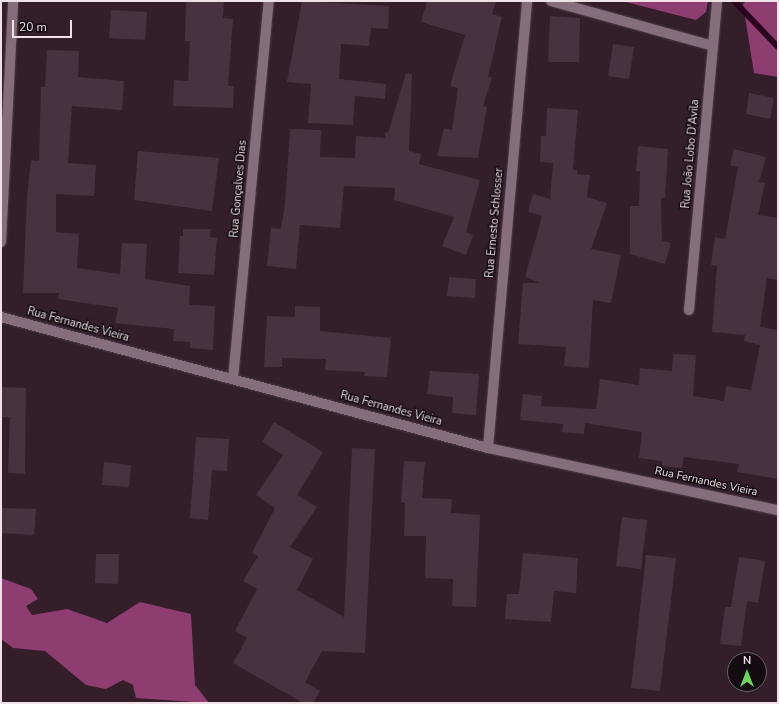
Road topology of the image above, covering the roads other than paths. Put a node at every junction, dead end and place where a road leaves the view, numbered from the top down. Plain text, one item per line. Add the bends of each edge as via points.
1 (13, 1) edge
2 (269, 1) edge
3 (527, 1) edge
4 (551, 1) edge
5 (717, 5) edge
6 (713, 46) junction
7 (1, 242) edge
8 (688, 310) dead end
9 (1, 317) edge
10 (233, 380) junction
11 (488, 448) junction
12 (778, 510) edge

1 - 7 street
2 - 10 street, Rua Gonçalves Dias
3 - 11 street, Rua Ernesto Schlosser
4 - 6 street
5 - 6 street, Rua João Lobo D'Avila
6 - 8 street, Rua João Lobo D'Avila
9 - 10 street, Rua Fernandes Vieira
10 - 11 street, Rua Fernandes Vieira
11 - 12 street, Rua Fernandes Vieira

